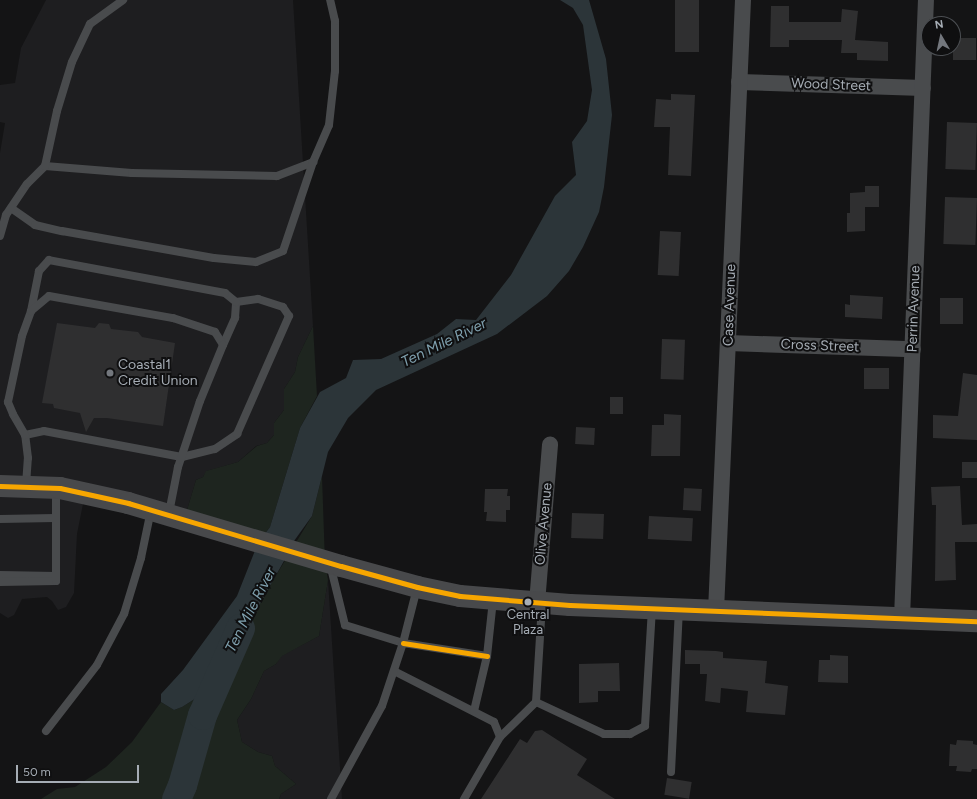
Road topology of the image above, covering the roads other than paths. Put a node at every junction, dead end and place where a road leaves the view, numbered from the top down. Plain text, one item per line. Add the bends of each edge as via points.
1 (123, 0) edge
2 (330, 0) edge
3 (743, 0) edge
4 (926, 0) edge
5 (739, 82) junction
6 (922, 88) junction
7 (313, 162) junction
8 (45, 166) junction
9 (11, 208) junction
10 (0, 236) edge
11 (236, 302) junction
12 (31, 311) junction
13 (728, 342) junction
14 (223, 345) junction
15 (913, 349) junction
16 (25, 435) junction
17 (550, 445) dead end
18 (182, 457) junction
19 (0, 486) edge
20 (26, 486) junction
21 (56, 488) junction
22 (160, 512) junction
23 (56, 518) junction
24 (0, 519) edge
25 (320, 559) junction
26 (0, 575) edge
27 (56, 576) junction
28 (0, 582) edge
29 (417, 587) junction
30 (494, 599) junction
31 (540, 603) junction
32 (652, 608) junction
33 (679, 609) junction
34 (716, 611) junction
35 (902, 618) junction
36 (977, 621) edge
37 (403, 643) junction
38 (487, 656) junction
39 (394, 671) junction
40 (536, 702) junction
41 (474, 711) junction
42 (46, 731) dead end
43 (500, 736) junction
44 (671, 772) dead end
45 (331, 799) edge
46 (464, 799) edge

1 - 8 lane via 90,24 72,62 59,104
2 - 7 lane via 335,21 335,71 329,125
3 - 5 street, Case Avenue
4 - 6 street, Perrin Avenue
5 - 6 street, Wood Street
5 - 13 street, Case Avenue
6 - 15 street, Perrin Avenue
7 - 8 lane via 277,176 132,173
7 - 9 lane via 283,251 256,262 214,258 62,231 35,225
8 - 9 lane via 27,184
9 - 10 lane via 6,215
11 - 12 lane via 225,293 49,260 40,271
11 - 14 lane via 235,318
11 - 18 lane via 258,299 283,307 289,316 237,434 215,449
12 - 14 lane via 49,296 84,301 180,320 215,332
12 - 16 lane via 22,336 8,402
13 - 15 street, Cross Street
13 - 34 street, Case Avenue
14 - 18 lane via 200,401
15 - 35 street, Perrin Avenue
16 - 18 lane via 44,431
16 - 20 lane via 28,458
17 - 31 street, Olive Avenue
18 - 22 lane
19 - 20 main road
20 - 21 main road
21 - 22 main road
21 - 23 lane
22 - 25 main road
22 - 42 lane via 140,558 124,614 97,665
23 - 24 lane
23 - 27 lane
25 - 29 main road
25 - 37 lane via 344,625
26 - 27 lane
27 - 28 lane via 56,581
29 - 30 main road via 460,596
29 - 37 lane
30 - 31 main road
30 - 38 lane
31 - 32 main road
31 - 40 lane
32 - 33 main road
32 - 40 lane via 645,726 630,734 604,734
33 - 34 main road
33 - 44 lane
34 - 35 main road
35 - 36 main road
37 - 38 lane
37 - 39 lane
38 - 41 lane
39 - 41 lane
39 - 45 lane via 382,706
40 - 43 lane
41 - 43 lane via 494,722
43 - 46 lane

